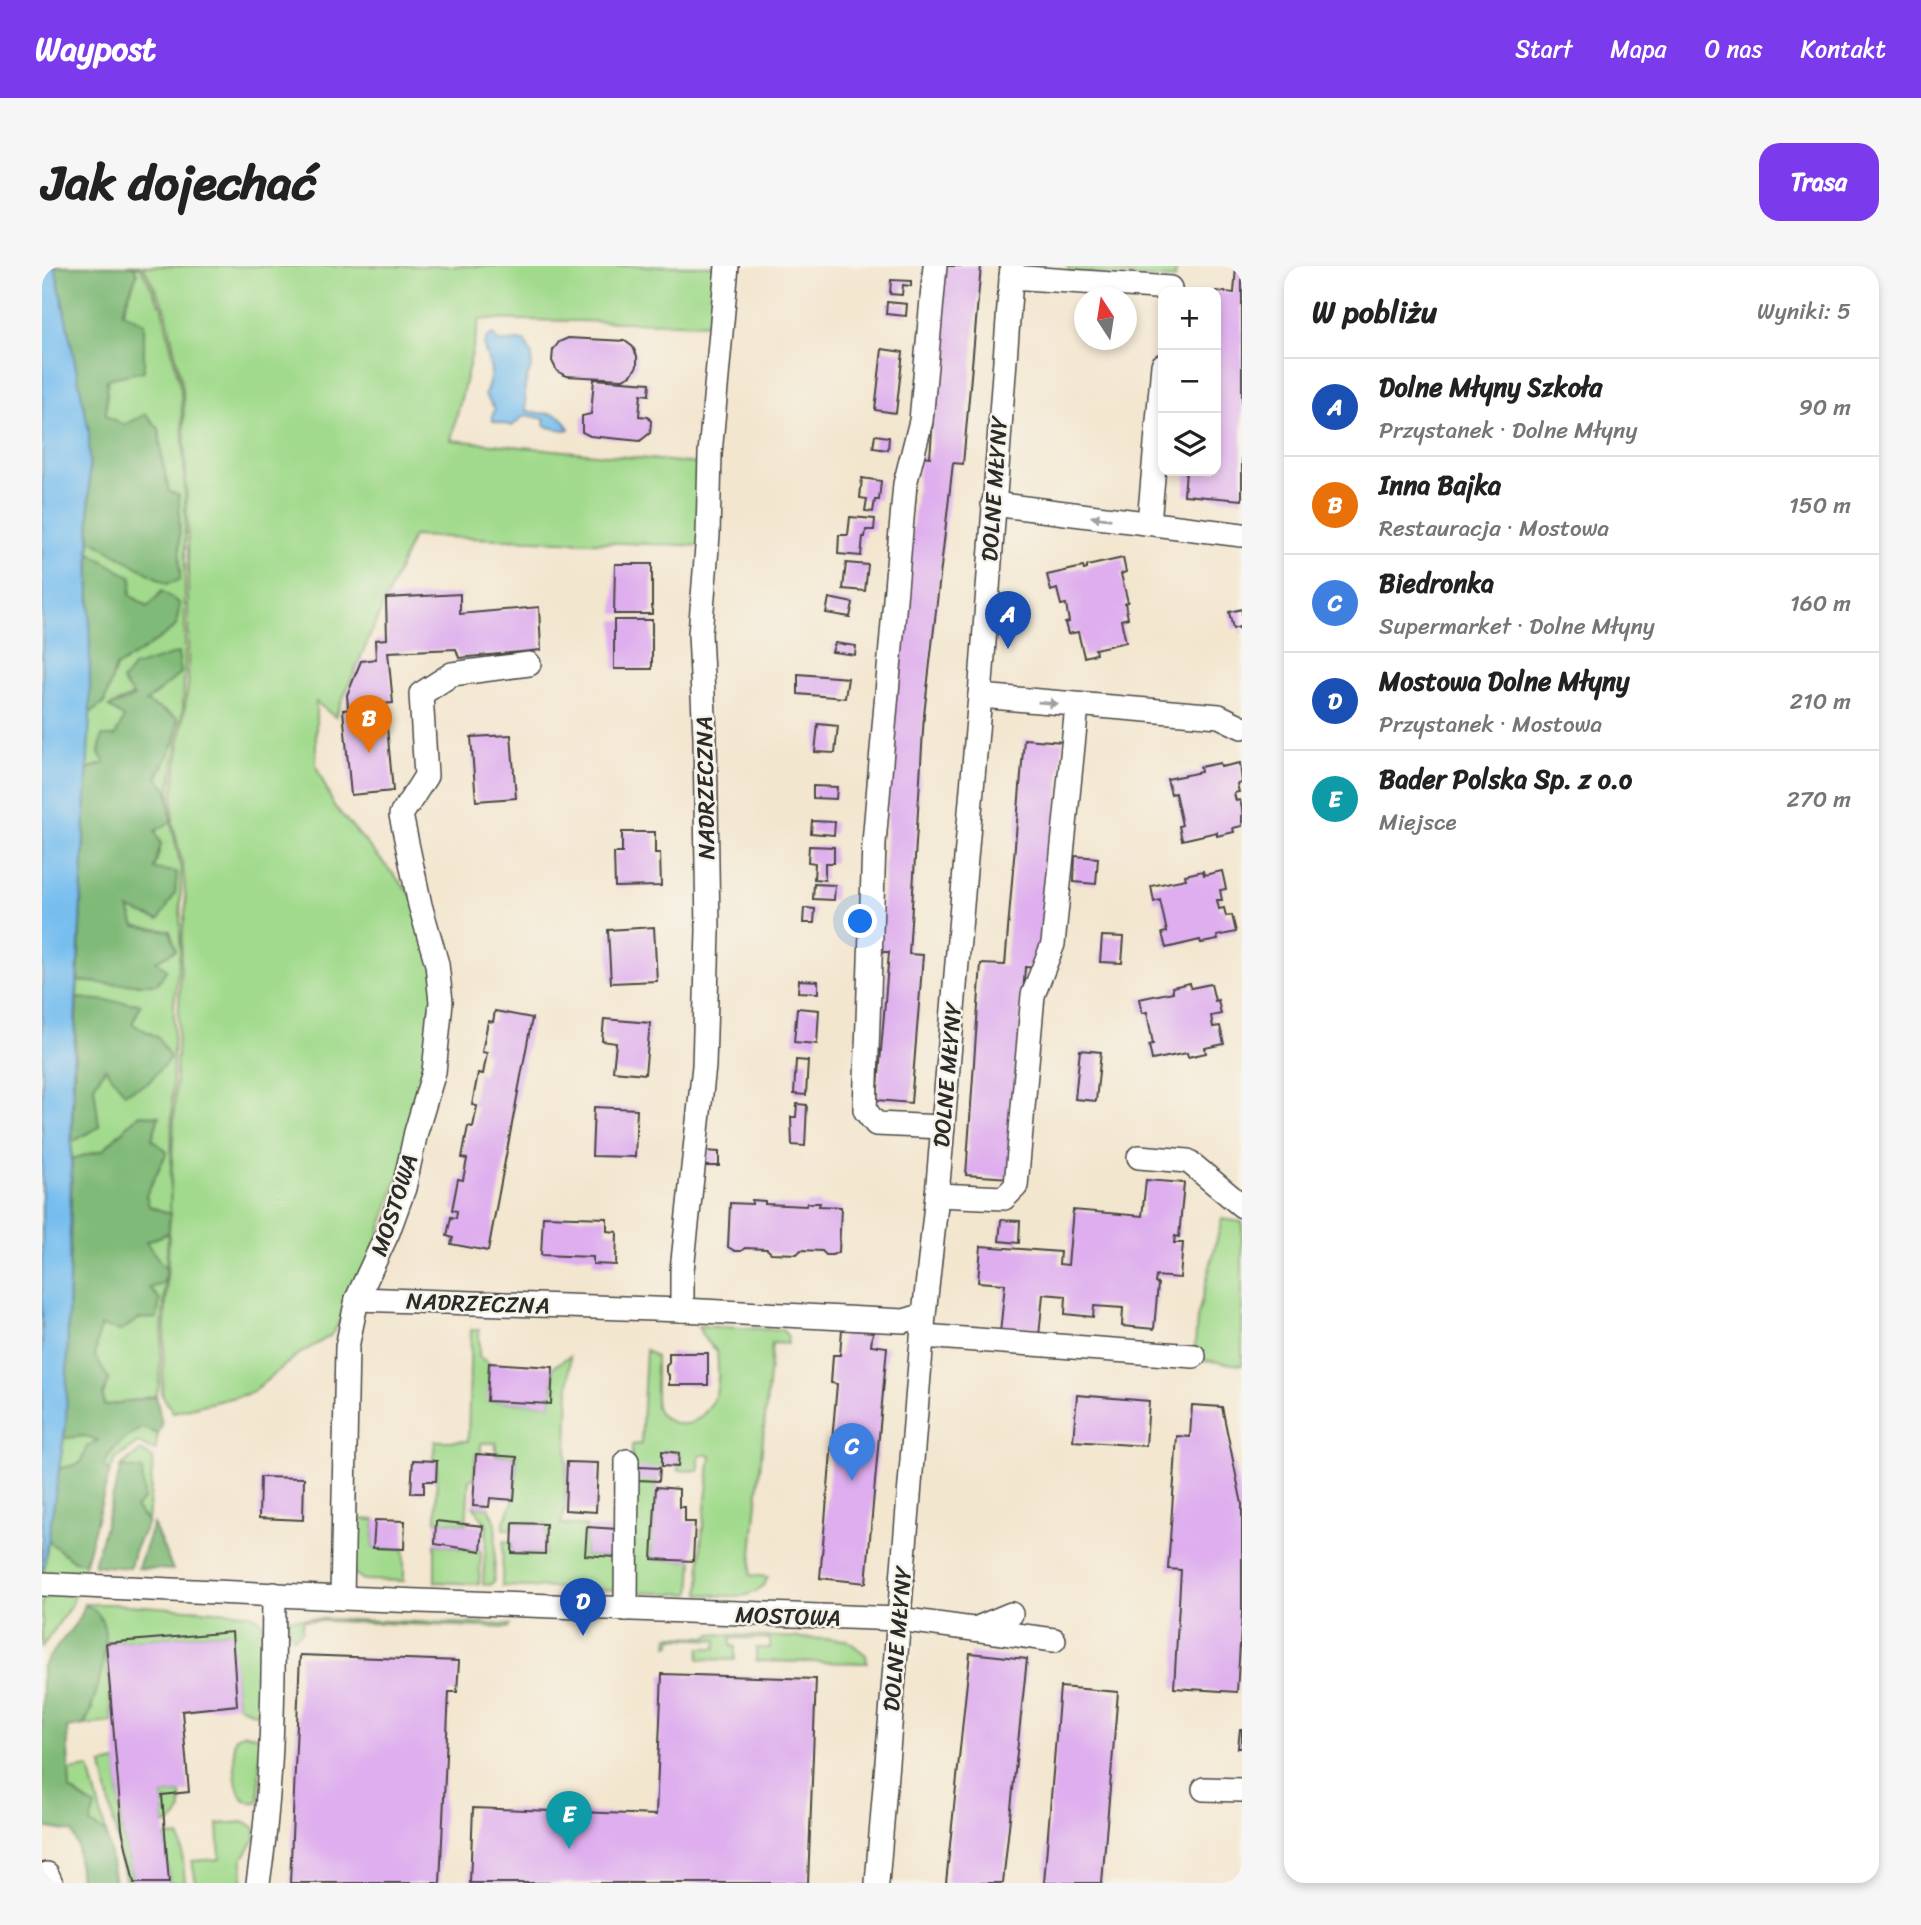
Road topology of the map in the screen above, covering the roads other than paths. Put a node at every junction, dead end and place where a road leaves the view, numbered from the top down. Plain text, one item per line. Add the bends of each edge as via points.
1 (727, 266) edge
2 (935, 266) edge
3 (1011, 272) edge
4 (1160, 287) edge
5 (1159, 413) edge
6 (993, 503) junction
7 (1149, 523) junction
8 (1242, 535) edge
9 (529, 664) dead end
10 (980, 696) junction
11 (1077, 706) junction
12 (1242, 727) edge
13 (942, 1127) junction
14 (1139, 1157) dead end
15 (937, 1195) junction
16 (1242, 1206) edge
17 (357, 1298) junction
18 (682, 1310) junction
19 (923, 1325) junction
20 (1194, 1356) dead end
21 (627, 1461) dead end
22 (42, 1584) edge
23 (274, 1594) junction
24 (342, 1598) junction
25 (626, 1609) junction
26 (1011, 1614) dead end
27 (899, 1619) junction
28 (972, 1630) junction
29 (1054, 1640) dead end
30 (1204, 1789) dead end
31 (1242, 1790) edge
32 (258, 1883) edge
33 (877, 1883) edge

1 - 18 street, NADRZECZNA via 700,634 708,931 704,1066 682,1270
2 - 13 street via 921,421 905,484 874,844 865,1110 876,1124
3 - 4 street
3 - 6 street, DOLNE MŁYNY
5 - 7 street
7 -> 6 street
6 - 10 street, DOLNE MŁYNY
7 - 8 street
9 - 17 street, MOSTOWA via 452,674 421,694 426,776 401,815 437,964 441,1002 434,1072 404,1188
10 -> 11 street
10 - 13 street, DOLNE MŁYNY
11 - 12 street via 1219,716
11 - 15 street via 1053,944 1032,995 1016,1186 1004,1198
13 - 15 street, DOLNE MŁYNY
14 - 16 street via 1188,1161
15 - 19 street, DOLNE MŁYNY
17 - 18 street, NADRZECZNA
17 - 24 street, MOSTOWA via 347,1347
18 - 19 street, NADRZECZNA
19 - 20 street, NADRZECZNA
19 - 27 street, DOLNE MŁYNY
21 - 25 street
22 - 23 street, MOSTOWA
23 - 24 street, MOSTOWA
23 - 32 street via 271,1762
24 - 25 street, MOSTOWA
25 - 27 street, MOSTOWA
26 - 28 street
27 - 28 street, MOSTOWA
27 - 33 street, DOLNE MŁYNY
28 - 29 street, MOSTOWA
30 - 31 street

